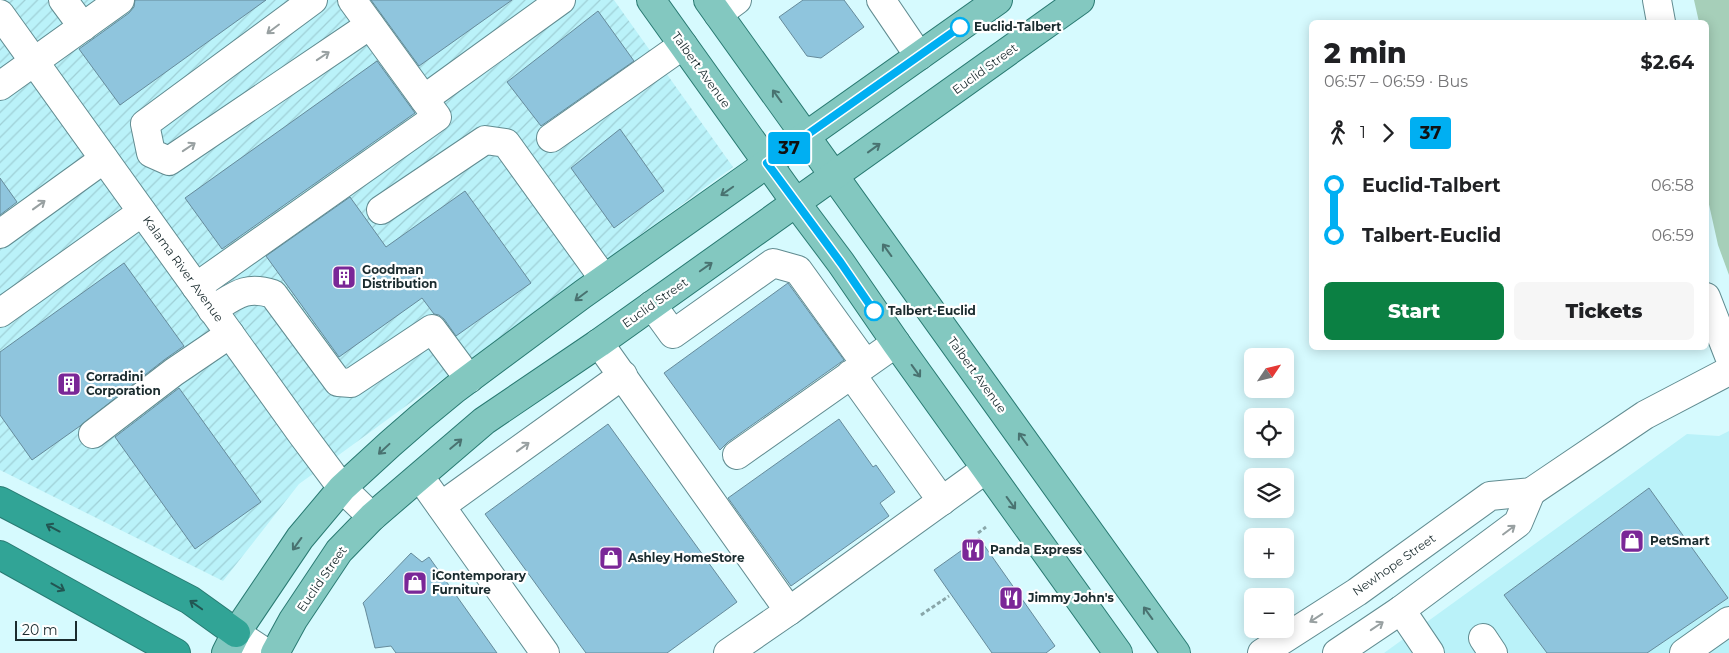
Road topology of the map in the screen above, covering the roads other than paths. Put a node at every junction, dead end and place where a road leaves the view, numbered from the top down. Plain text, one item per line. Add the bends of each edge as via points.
1 (63, 0) edge
2 (120, 0) edge
3 (312, 0) edge
4 (352, 0) edge
5 (561, 0) edge
6 (651, 0) edge
7 (881, 0) edge
8 (998, 0) edge
9 (1080, 0) edge
10 (1656, 0) edge
11 (721, 5) edge
12 (0, 14) edge
13 (1661, 20) edge
14 (370, 25) junction
15 (83, 27) junction
16 (683, 45) junction
17 (920, 56) junction
18 (34, 62) junction
19 (0, 86) edge
20 (424, 99) junction
21 (805, 136) junction
22 (551, 138) dead end
23 (151, 152) junction
24 (767, 163) junction
25 (110, 168) junction
26 (834, 176) junction
27 (796, 203) junction
28 (382, 210) dead end
29 (142, 212) junction
30 (0, 234) edge
31 (841, 263) junction
32 (604, 279) junction
33 (810, 286) junction
34 (196, 287) junction
35 (652, 305) junction
36 (1709, 305) edge
37 (212, 310) junction
38 (0, 313) edge
39 (230, 334) junction
40 (896, 342) junction
41 (599, 343) junction
42 (1729, 356) edge
43 (858, 368) junction
44 (1729, 371) edge
45 (622, 375) junction
46 (469, 379) junction
47 (93, 434) dead end
48 (737, 455) dead end
49 (986, 469) junction
50 (420, 477) junction
51 (342, 488) junction
52 (1531, 492) junction
53 (0, 501) edge
54 (942, 501) junction
55 (441, 506) junction
56 (372, 518) junction
57 (0, 555) edge
58 (1401, 610) junction
59 (789, 612) junction
60 (1729, 621) edge
61 (231, 643) edge
62 (176, 653) edge
63 (266, 653) edge
64 (275, 653) edge
65 (545, 653) edge
66 (728, 653) edge
67 (1118, 653) edge
68 (1176, 653) edge
69 (1262, 653) edge
70 (1337, 653) edge
71 (1430, 653) edge
72 (1684, 653) edge

1 - 15 street
2 - 15 street
3 -> 23 street via 145,124
4 - 14 street
5 - 20 street
6 - 16 main road, Talbert Avenue
7 - 17 street
8 - 17 main road
26 -> 9 main road, Euclid Street
10 - 13 street
21 -> 11 main road, Talbert Avenue
12 - 18 street, Kalama River Avenue
14 - 20 street
23 -> 14 street via 169,161
15 - 18 street
16 - 22 street
16 - 24 main road, Talbert Avenue
17 - 21 main road
18 - 19 street
18 - 25 street, Kalama River Avenue
20 - 34 street via 437,117
21 - 24 main road
21 - 26 main road, Talbert Avenue
23 - 25 street
24 - 27 main road, Talbert Avenue
24 -> 32 main road
25 - 29 street, Kalama River Avenue
30 -> 25 street
26 - 27 main road, Euclid Street
68 -> 26 main road, Talbert Avenue
27 - 31 main road, Talbert Avenue
35 -> 27 main road, Euclid Street
28 - 32 street via 485,140 506,143
29 - 34 street, Kalama River Avenue
29 - 38 street
31 - 33 street
31 - 40 main road, Talbert Avenue
32 -> 46 main road
33 - 35 street via 798,270 773,262 673,334
33 - 43 street
34 - 37 street, Kalama River Avenue
35 - 41 main road, Euclid Street
36 - 42 street
37 - 39 street, Kalama River Avenue
37 - 46 street via 241,292 259,290 273,294 338,382 351,383 432,329
39 - 47 street
39 - 51 street, Kalama River Avenue
40 - 43 street
40 -> 49 main road, Talbert Avenue
41 - 45 street
50 -> 41 main road, Euclid Street via 484,421
43 - 48 street
43 - 54 street
44 - 52 street, Newhope Street via 1645,415
55 -> 45 street
45 - 59 street
46 -> 51 main road
49 - 54 street
49 -> 67 main road, Talbert Avenue
50 - 55 street
50 - 56 main road, Euclid Street
51 - 56 street, Kalama River Avenue
51 -> 61 main road via 300,538
58 -> 52 street via 1518,523
52 -> 69 street, Newhope Street via 1490,496 1357,592
61 -> 53 highway via 190,600
54 - 59 street
55 - 65 street
56 - 64 main road, Euclid Street via 339,551
57 -> 62 highway
70 -> 58 street
58 - 71 street
59 - 66 street
60 - 72 street
61 - 63 street

